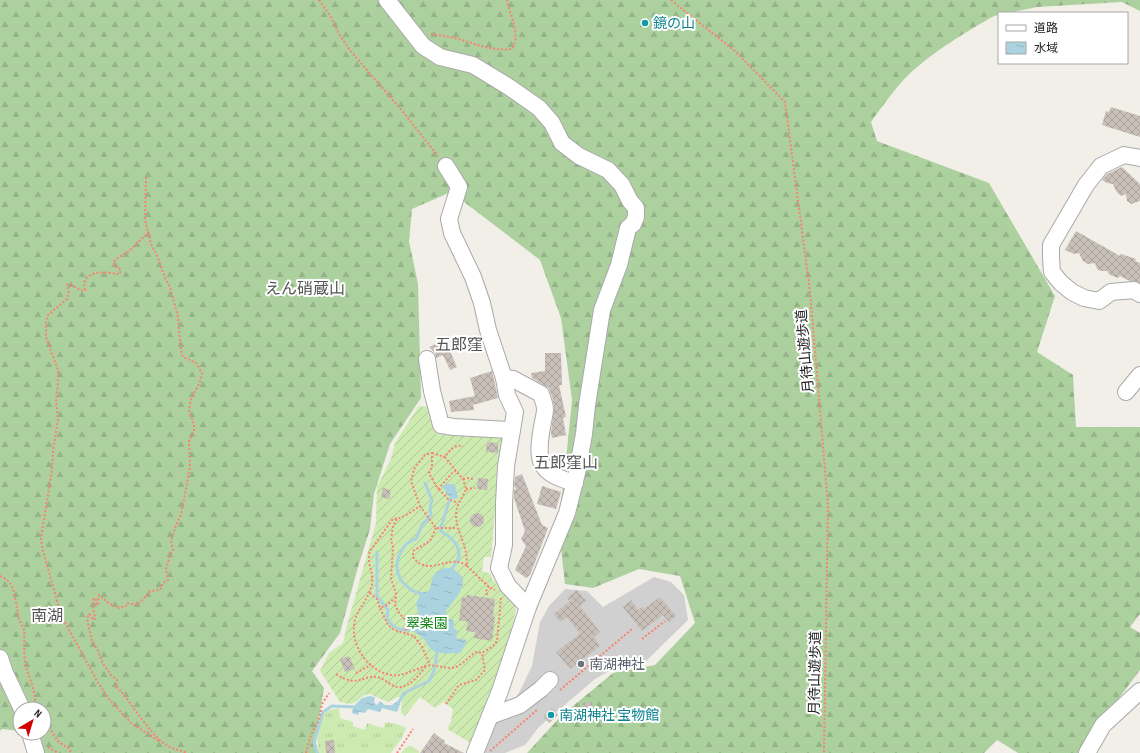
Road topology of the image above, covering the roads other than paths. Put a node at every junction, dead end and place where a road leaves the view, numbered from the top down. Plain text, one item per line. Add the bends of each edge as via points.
1 (387, 0) edge
2 (1140, 158) edge
3 (446, 166) road end
4 (1140, 294) edge
5 (427, 359) dead end
6 (1140, 375) edge
7 (504, 378) junction
8 (1126, 392) dead end
9 (512, 430) junction
10 (575, 483) junction
11 (528, 607) junction
12 (0, 658) edge
13 (550, 680) dead end
14 (1140, 691) edge
15 (18, 701) edge
16 (490, 716) junction
17 (32, 741) edge
18 (36, 753) edge
19 (475, 753) edge
20 (1087, 753) edge

1 - 10 street via 423,46 440,57 473,65 538,108 552,123 562,143 579,156 608,170 622,185 636,208 633,224 628,228 619,265 602,310
2 - 4 street via 1124,155 1101,166 1086,185 1051,246 1052,272 1072,292 1099,301 1111,292 1134,290
3 - 7 street via 459,187 449,219 452,233 480,296
5 - 9 street via 441,425
6 - 8 street
7 - 9 street via 515,412
7 - 10 street via 514,379 541,394 545,408 539,445 540,459 546,470 557,479
9 - 11 street via 506,466 504,544 499,568 508,586
10 - 11 street via 567,513
11 - 16 street
12 - 15 street
13 - 16 street via 520,705
14 - 20 street via 1102,726
16 - 19 street
17 - 18 street

